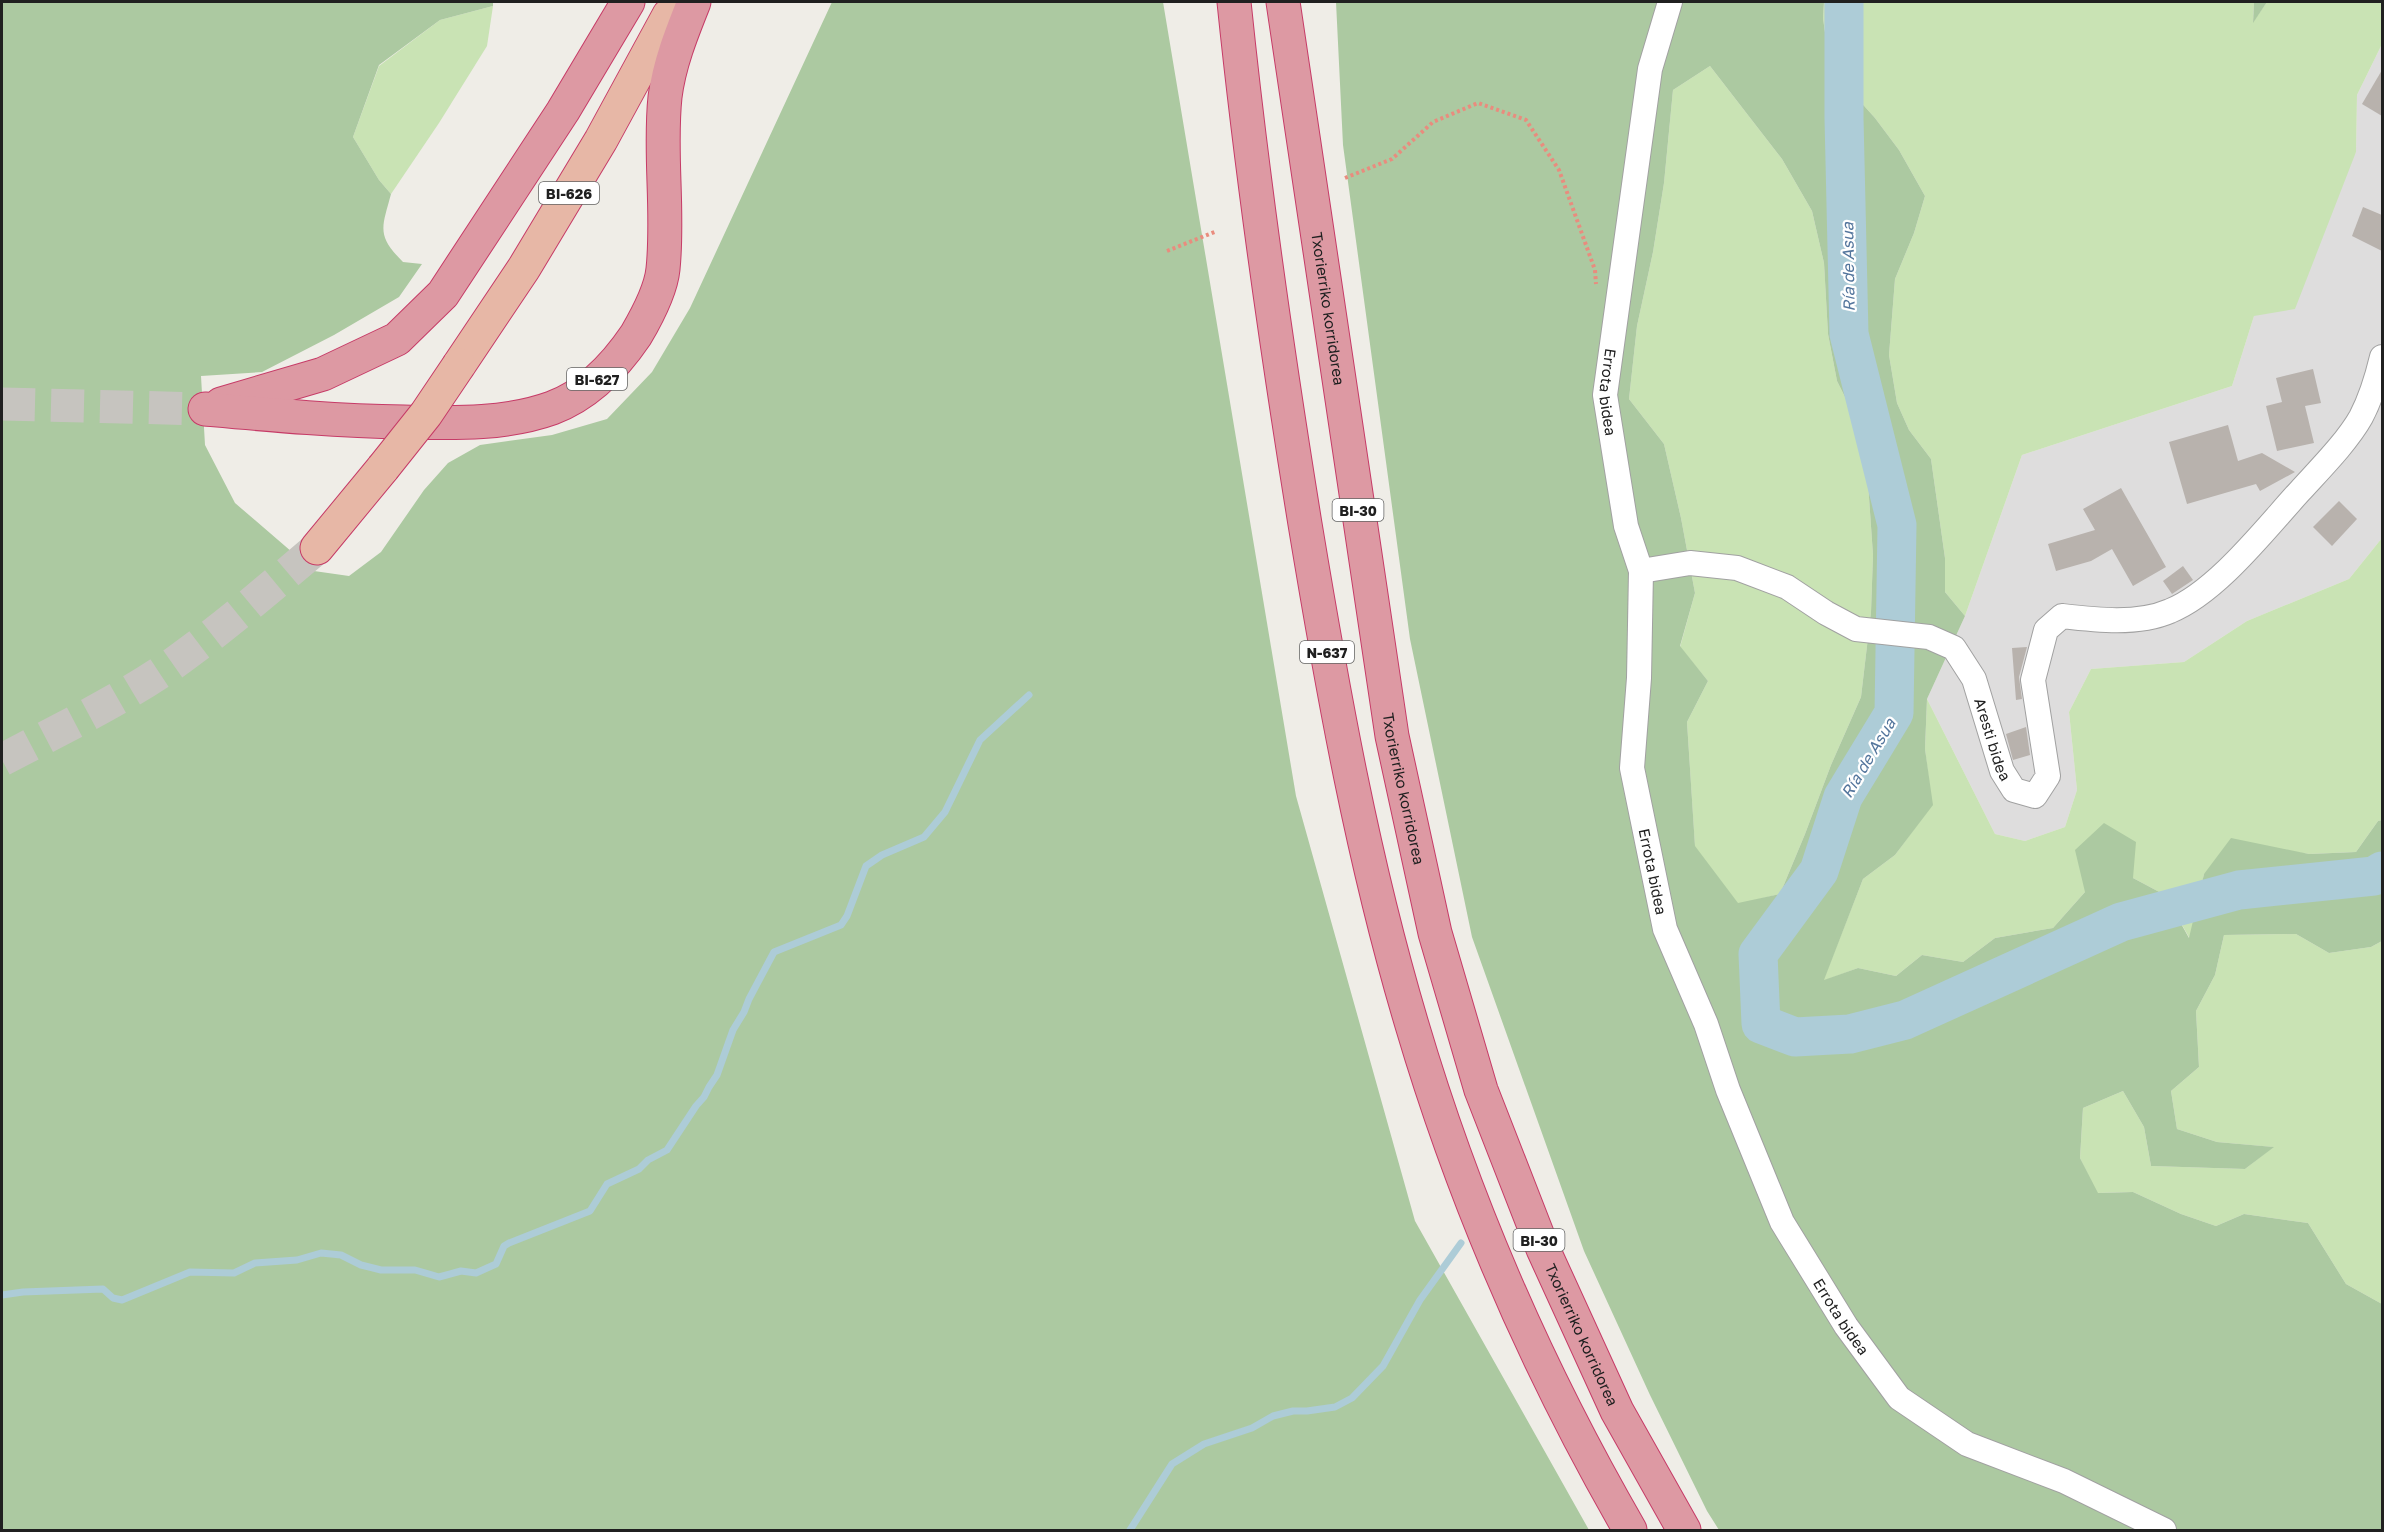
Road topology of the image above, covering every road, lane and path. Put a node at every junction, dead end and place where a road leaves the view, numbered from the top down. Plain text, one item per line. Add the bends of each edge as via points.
1 (628, 2) edge
2 (1213, 2) edge
3 (1234, 2) edge
4 (1283, 2) edge
5 (1304, 2) edge
6 (1670, 2) edge
7 (678, 5) edge
8 (1295, 85) junction
9 (1249, 145) junction
10 (1345, 178) dead end
11 (1217, 231) dead end
12 (1167, 251) dead end
13 (1597, 293) dead end
14 (2382, 357) edge
15 (316, 548) tunnel mouth
16 (1641, 571) junction
17 (1390, 946) joint
18 (1630, 1530) edge
19 (1684, 1530) edge
20 (2164, 1530) edge

1 - 7 highway, BI-627 via 563,111 443,294 397,339 323,374 205,409 329,420 460,423 526,416 580,394 619,360 646,319 663,272 667,217 665,96 675,51
2 - 9 highway
3 - 9 highway
4 - 8 highway, Txorierriko korridorea / BI-30
5 - 8 highway via 1304,32
6 - 16 street, Errota bidea via 1650,69 1605,395 1626,525
7 - 15 highway, BI-626, bridge via 530,258 459,365 426,414
8 - 19 highway, Txorierriko korridorea / BI-30 via 1392,736 1435,933 1482,1090 1542,1249 1617,1411
9 - 17 highway, N-637 via 1278,355 1334,694
10 - 13 path via 1392,159 1433,122 1478,103 1526,120 1559,170 1595,270
11 - 12 path
14 - 16 street, Aresti bidea via 2376,385 2360,418 2317,473 2205,590 2170,611 2141,618 2062,616 2046,630 2033,680 2048,776 2036,796 2014,790 2002,771 1974,679 1954,648 1929,637 1856,628 1787,587 1737,568 1690,563
16 - 20 street, Errota bidea via 1632,768 1665,929 1782,1222 1846,1326 1899,1398 1967,1444 2064,1481
17 - 18 highway, BI-30 via 1437,1105 1499,1267 1576,1433

